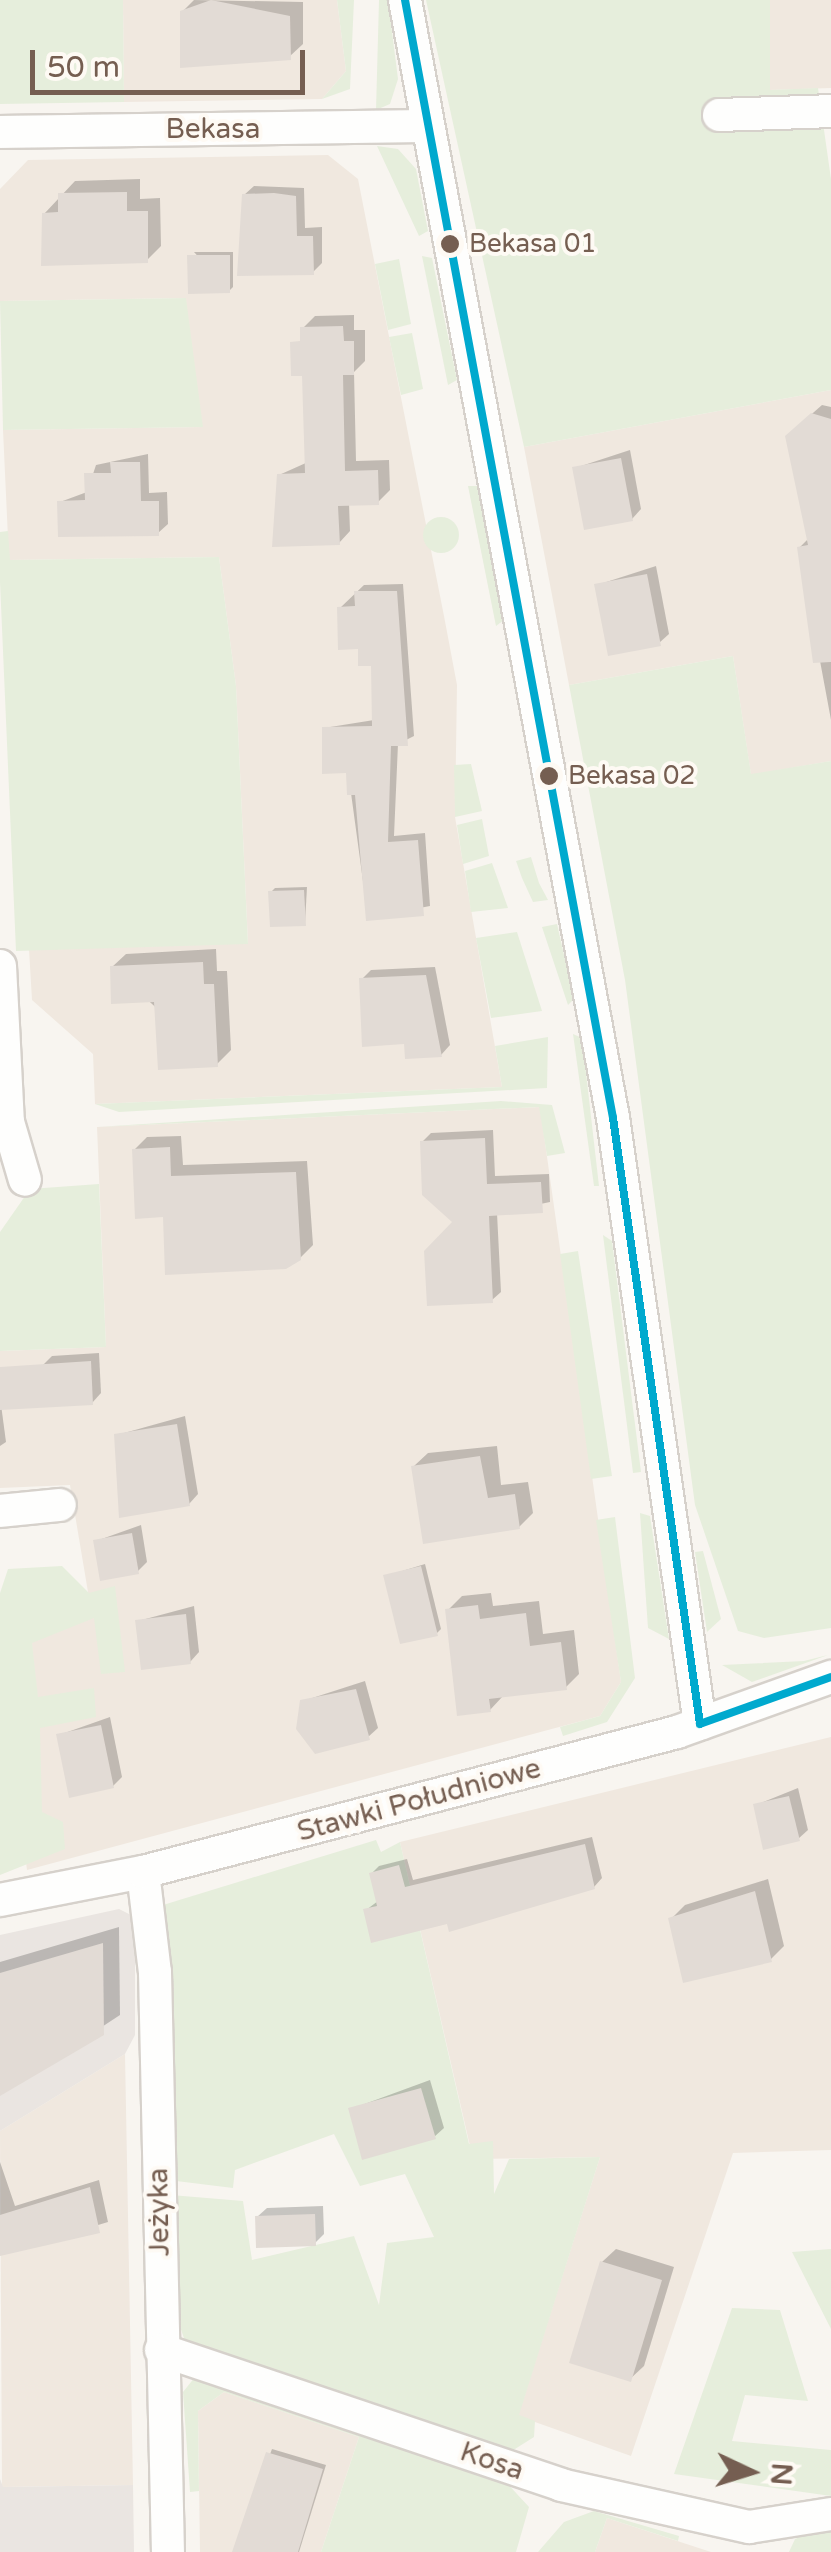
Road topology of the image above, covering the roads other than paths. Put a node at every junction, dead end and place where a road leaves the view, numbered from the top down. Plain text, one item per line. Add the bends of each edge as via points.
1 (405, 0) edge
2 (831, 111) edge
3 (718, 115) dead end
4 (426, 126) junction
5 (0, 132) edge
6 (0, 966) edge
7 (24, 1180) dead end
8 (60, 1505) dead end
9 (0, 1511) edge
10 (831, 1676) edge
11 (700, 1724) junction
12 (144, 1872) junction
13 (0, 1900) edge
14 (160, 2350) junction
15 (831, 2514) edge
16 (168, 2552) edge

1 - 4 street
2 - 3 street
4 - 5 street, Bekasa
4 - 11 street via 610,1099
6 - 7 street via 8,1122
8 - 9 street
10 - 11 street, Stawki Południowe
11 - 12 street, Stawki Południowe
12 - 13 street, Stawki Południowe
12 - 14 street, Jeżyka via 155,1972
14 - 15 street, Kosa via 561,2484 749,2527
14 - 16 street, Jeżyka

